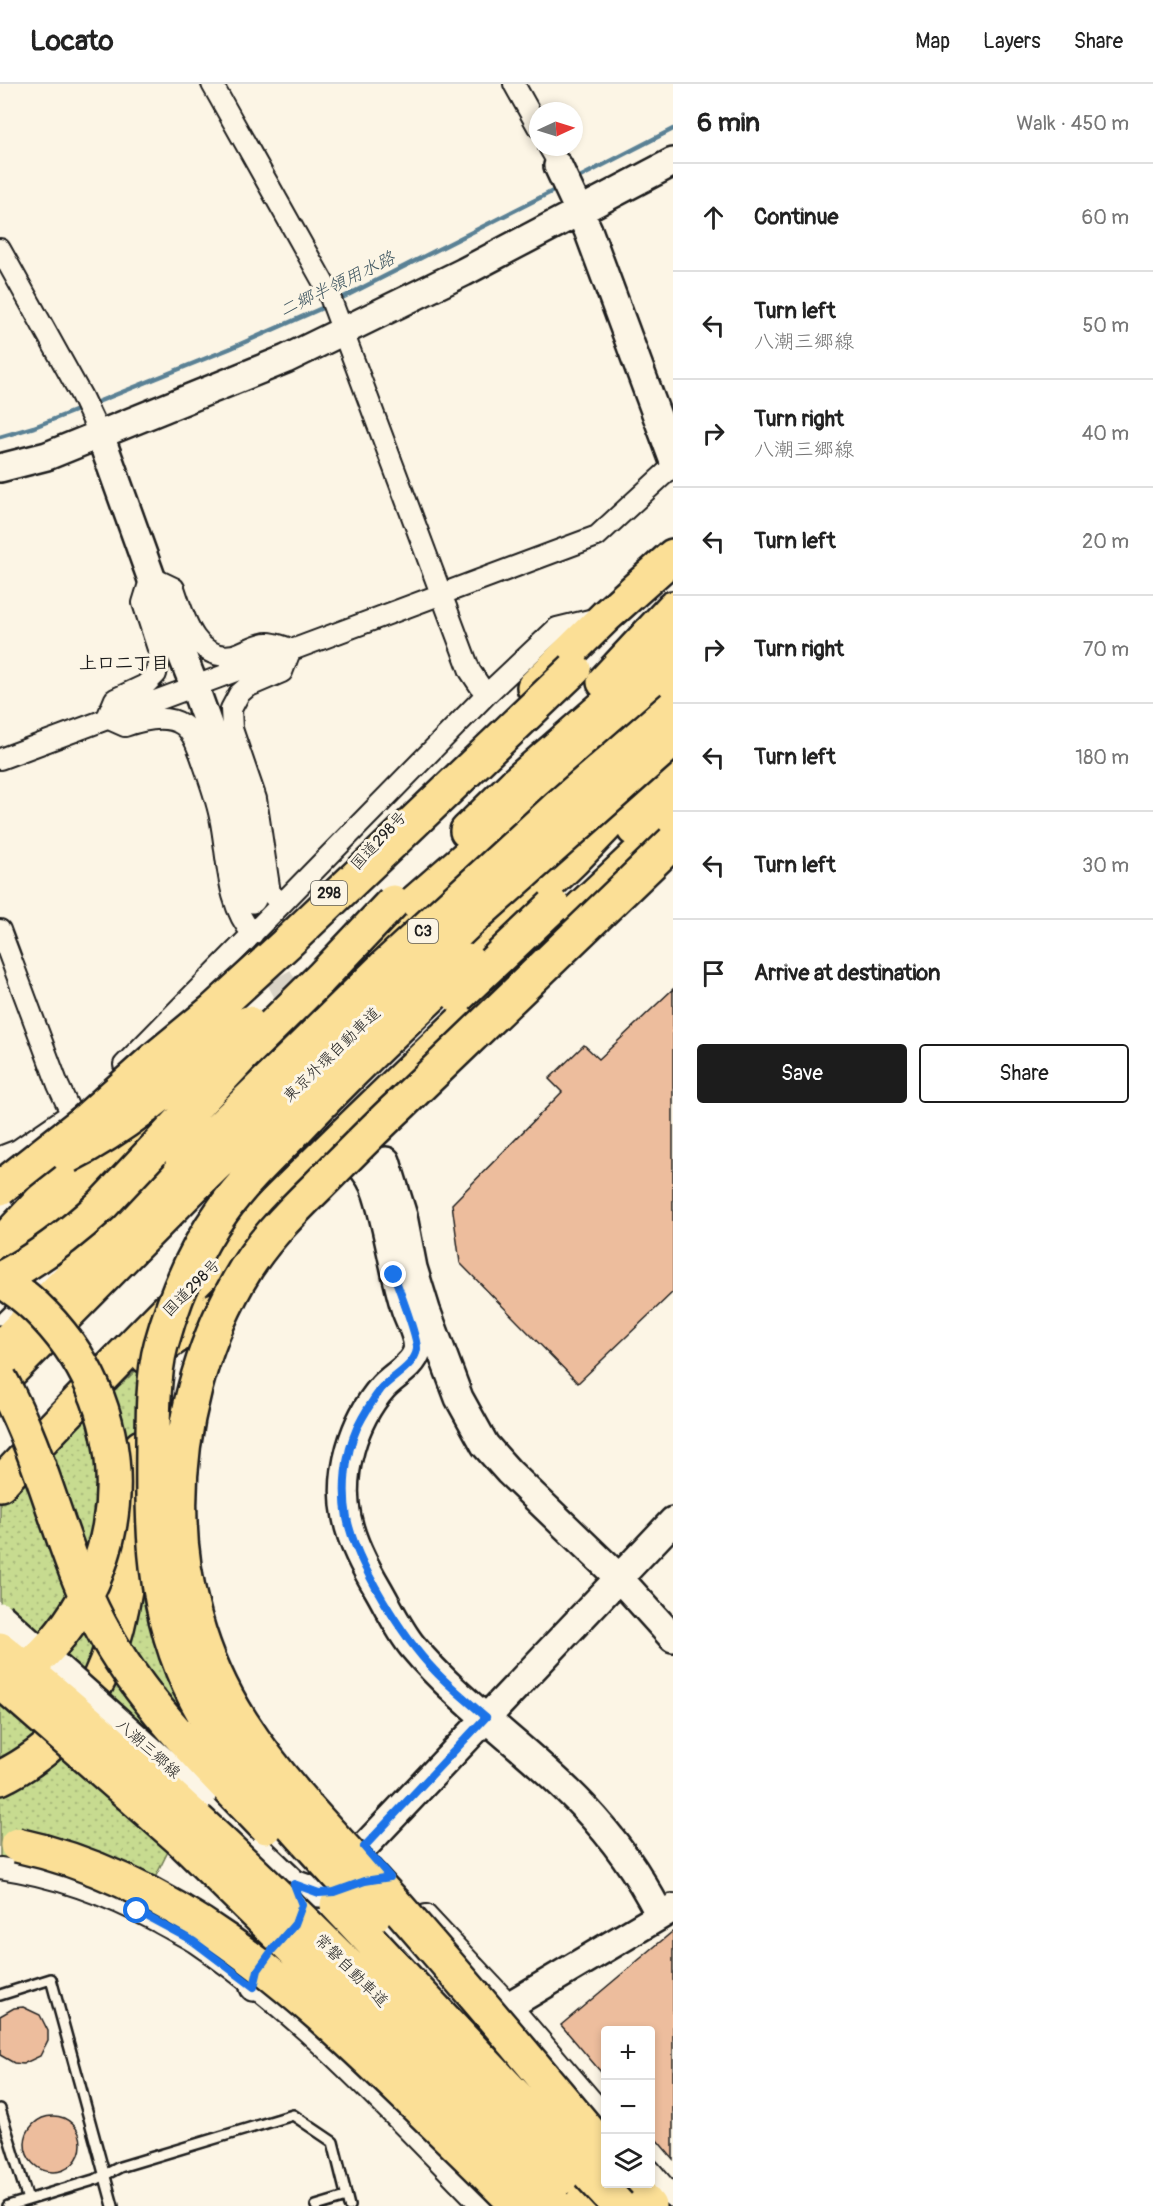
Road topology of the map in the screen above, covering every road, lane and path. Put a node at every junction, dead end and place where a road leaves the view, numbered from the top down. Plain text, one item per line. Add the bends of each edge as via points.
1 (212, 84) edge
2 (514, 84) edge
3 (529, 111) edge
4 (556, 160) edge
5 (673, 162) edge
6 (580, 212) junction
7 (0, 249) edge
8 (345, 332) junction
9 (99, 435) junction
10 (673, 459) edge
11 (673, 466) edge
12 (0, 468) edge
13 (673, 556) edge
14 (151, 577) junction
15 (673, 581) edge
16 (441, 593) junction
17 (673, 608) edge
18 (606, 616) junction
19 (673, 646) edge
20 (291, 649) junction
21 (673, 677) edge
22 (194, 685) junction
23 (486, 695) junction
24 (673, 707) edge
25 (107, 718) junction
26 (673, 740) edge
27 (673, 755) edge
28 (0, 759) edge
29 (524, 792) junction
30 (673, 794) edge
31 (673, 821) edge
32 (673, 842) edge
33 (673, 864) edge
34 (252, 899) tunnel mouth
35 (393, 902) junction
36 (281, 903) junction
37 (0, 930) edge
38 (253, 934) junction
39 (71, 1113) junction
40 (9, 1153) edge
41 (386, 1161) tunnel mouth
42 (358, 1163) junction
43 (190, 1173) junction
44 (0, 1186) edge
45 (60, 1217) junction
46 (0, 1243) edge
47 (0, 1273) edge
48 (0, 1280) edge
49 (214, 1310) junction
50 (172, 1311) junction
51 (0, 1320) edge
52 (0, 1348) edge
53 (160, 1348) junction
54 (0, 1381) edge
55 (80, 1399) junction
56 (0, 1484) edge
57 (673, 1521) edge
58 (619, 1578) junction
59 (0, 1616) edge
60 (673, 1638) edge
61 (0, 1649) edge
62 (0, 1681) edge
63 (0, 1689) edge
64 (486, 1717) junction
65 (0, 1778) edge
66 (364, 1847) junction
67 (4, 1850) edge
68 (390, 1877) junction
69 (294, 1884) junction
70 (666, 1911) edge
71 (254, 1987) junction
72 (0, 1995) edge
73 (510, 2005) junction
74 (0, 2109) edge
75 (601, 2111) edge
76 (601, 2146) edge
77 (105, 2175) junction
78 (601, 2175) edge
79 (655, 2175) edge
80 (612, 2188) edge
81 (620, 2188) edge
82 (634, 2188) edge
83 (673, 2198) edge
84 (28, 2200) junction
85 (347, 2202) edge
86 (8, 2206) edge
87 (113, 2206) edge
88 (316, 2206) edge
89 (482, 2206) edge
90 (518, 2206) edge
91 (556, 2206) edge
92 (587, 2206) edge
93 (601, 2206) edge
94 (619, 2206) edge
95 (625, 2206) edge
96 (649, 2206) edge

1 - 8 street via 327,289
2 - 3 street
4 - 6 street
5 - 6 street
6 - 8 street
6 - 10 street
7 - 9 street
8 - 9 street
8 - 16 street
9 - 12 street via 47,456
9 - 14 street
11 - 16 street via 597,536
13 - 18 highway, 国道298号 / 298
14 - 20 street via 174,588 189,629 213,654 231,656 268,643
14 - 22 street
14 - 25 street via 143,603 160,655 156,674 145,685 115,699
15 - 44 highway, bridge via 230,995 86,1121
16 - 20 street
16 - 23 street via 470,672
17 - 29 highway via 550,734
18 - 23 street via 557,628
18 - 46 highway, 国道298号 / 298 via 409,807
19 - 29 highway
20 - 22 street
20 - 36 street via 282,672 247,687 231,709 232,729 256,799 270,893
21 - 29 highway
22 - 25 street
22 - 34 street via 237,806
23 - 36 street
24 - 43 highway, 東京外環自動車道 / C3, bridge via 384,968
25 - 28 street
25 - 38 street via 125,726 169,720 188,729 220,816 242,922
26 - 43 highway, 東京外環自動車道 / C3, bridge
27 - 50 highway, bridge via 573,860 332,1091 247,1180 205,1238
29 - 35 highway
29 - 45 highway
30 - 50 highway, bridge via 239,1204 205,1248
31 - 55 highway, 国道298号 via 272,1204
32 - 76 highway, bridge via 356,1147 269,1237 238,1280 204,1356 189,1410 180,1466 182,1554 194,1614 213,1669 240,1721 276,1771
33 - 42 street
35 - 44 highway, bridge via 144,1107 70,1155
35 - 48 highway, bridge via 84,1223
36 - 38 street
37 - 39 street
38 - 39 street via 136,1055
39 - 40 street
40 - 46 highway via 21,1186 18,1205
41 - 58 street via 426,1310 469,1417 485,1445 509,1472
42 - 49 street via 278,1236
42 - 64 street via 367,1172 376,1193 394,1275 417,1351 411,1362 382,1388 356,1430 347,1461 347,1517 373,1581 411,1645
43 - 52 highway, 東京外環自動車道 / C3
43 - 54 highway, 東京外環自動車道 / C3
45 - 47 highway
45 - 51 lane via 62,1252 49,1272
48 - 63 highway, bridge via 27,1299 61,1333 87,1374 111,1444 114,1497 106,1546 80,1606 38,1659
49 - 55 highway
49 - 66 street via 187,1362 178,1408 189,1513 211,1622 233,1676 274,1744
50 - 53 highway, bridge
53 - 65 highway, bridge via 144,1427 126,1590 108,1658 87,1704 70,1725 32,1760
53 - 78 highway, bridge via 152,1491 157,1571 172,1644 199,1706 233,1757
54 - 94 highway, bridge via 26,1430 93,1611 147,1698
55 - 56 highway, 国道298号
57 - 58 street
58 - 60 street
58 - 64 street
59 - 69 street, 八潮三郷線, bridge via 202,1796
61 - 92 highway, 常磐自動車道, bridge via 199,1822
62 - 91 highway, 常磐自動車道, bridge via 179,1838
64 - 66 street
64 - 70 street via 580,1803
66 - 68 street
67 - 71 street via 37,1873 80,1886 193,1941
67 - 90 highway, bridge via 70,1859 122,1879 175,1906 236,1946 359,2050
68 - 69 street, 八潮三郷線 via 334,1892 319,1893
68 - 73 street
69 - 71 street via 302,1905 295,1924 258,1970
70 - 73 street
71 - 89 street via 341,2063
72 - 77 lane via 51,1979
73 - 75 street
74 - 84 lane
77 - 84 lane
77 - 85 lane via 293,2115 333,2142
77 - 87 lane
79 - 83 street
80 - 95 highway
81 - 93 street
82 - 96 highway
84 - 86 lane
85 - 88 lane

